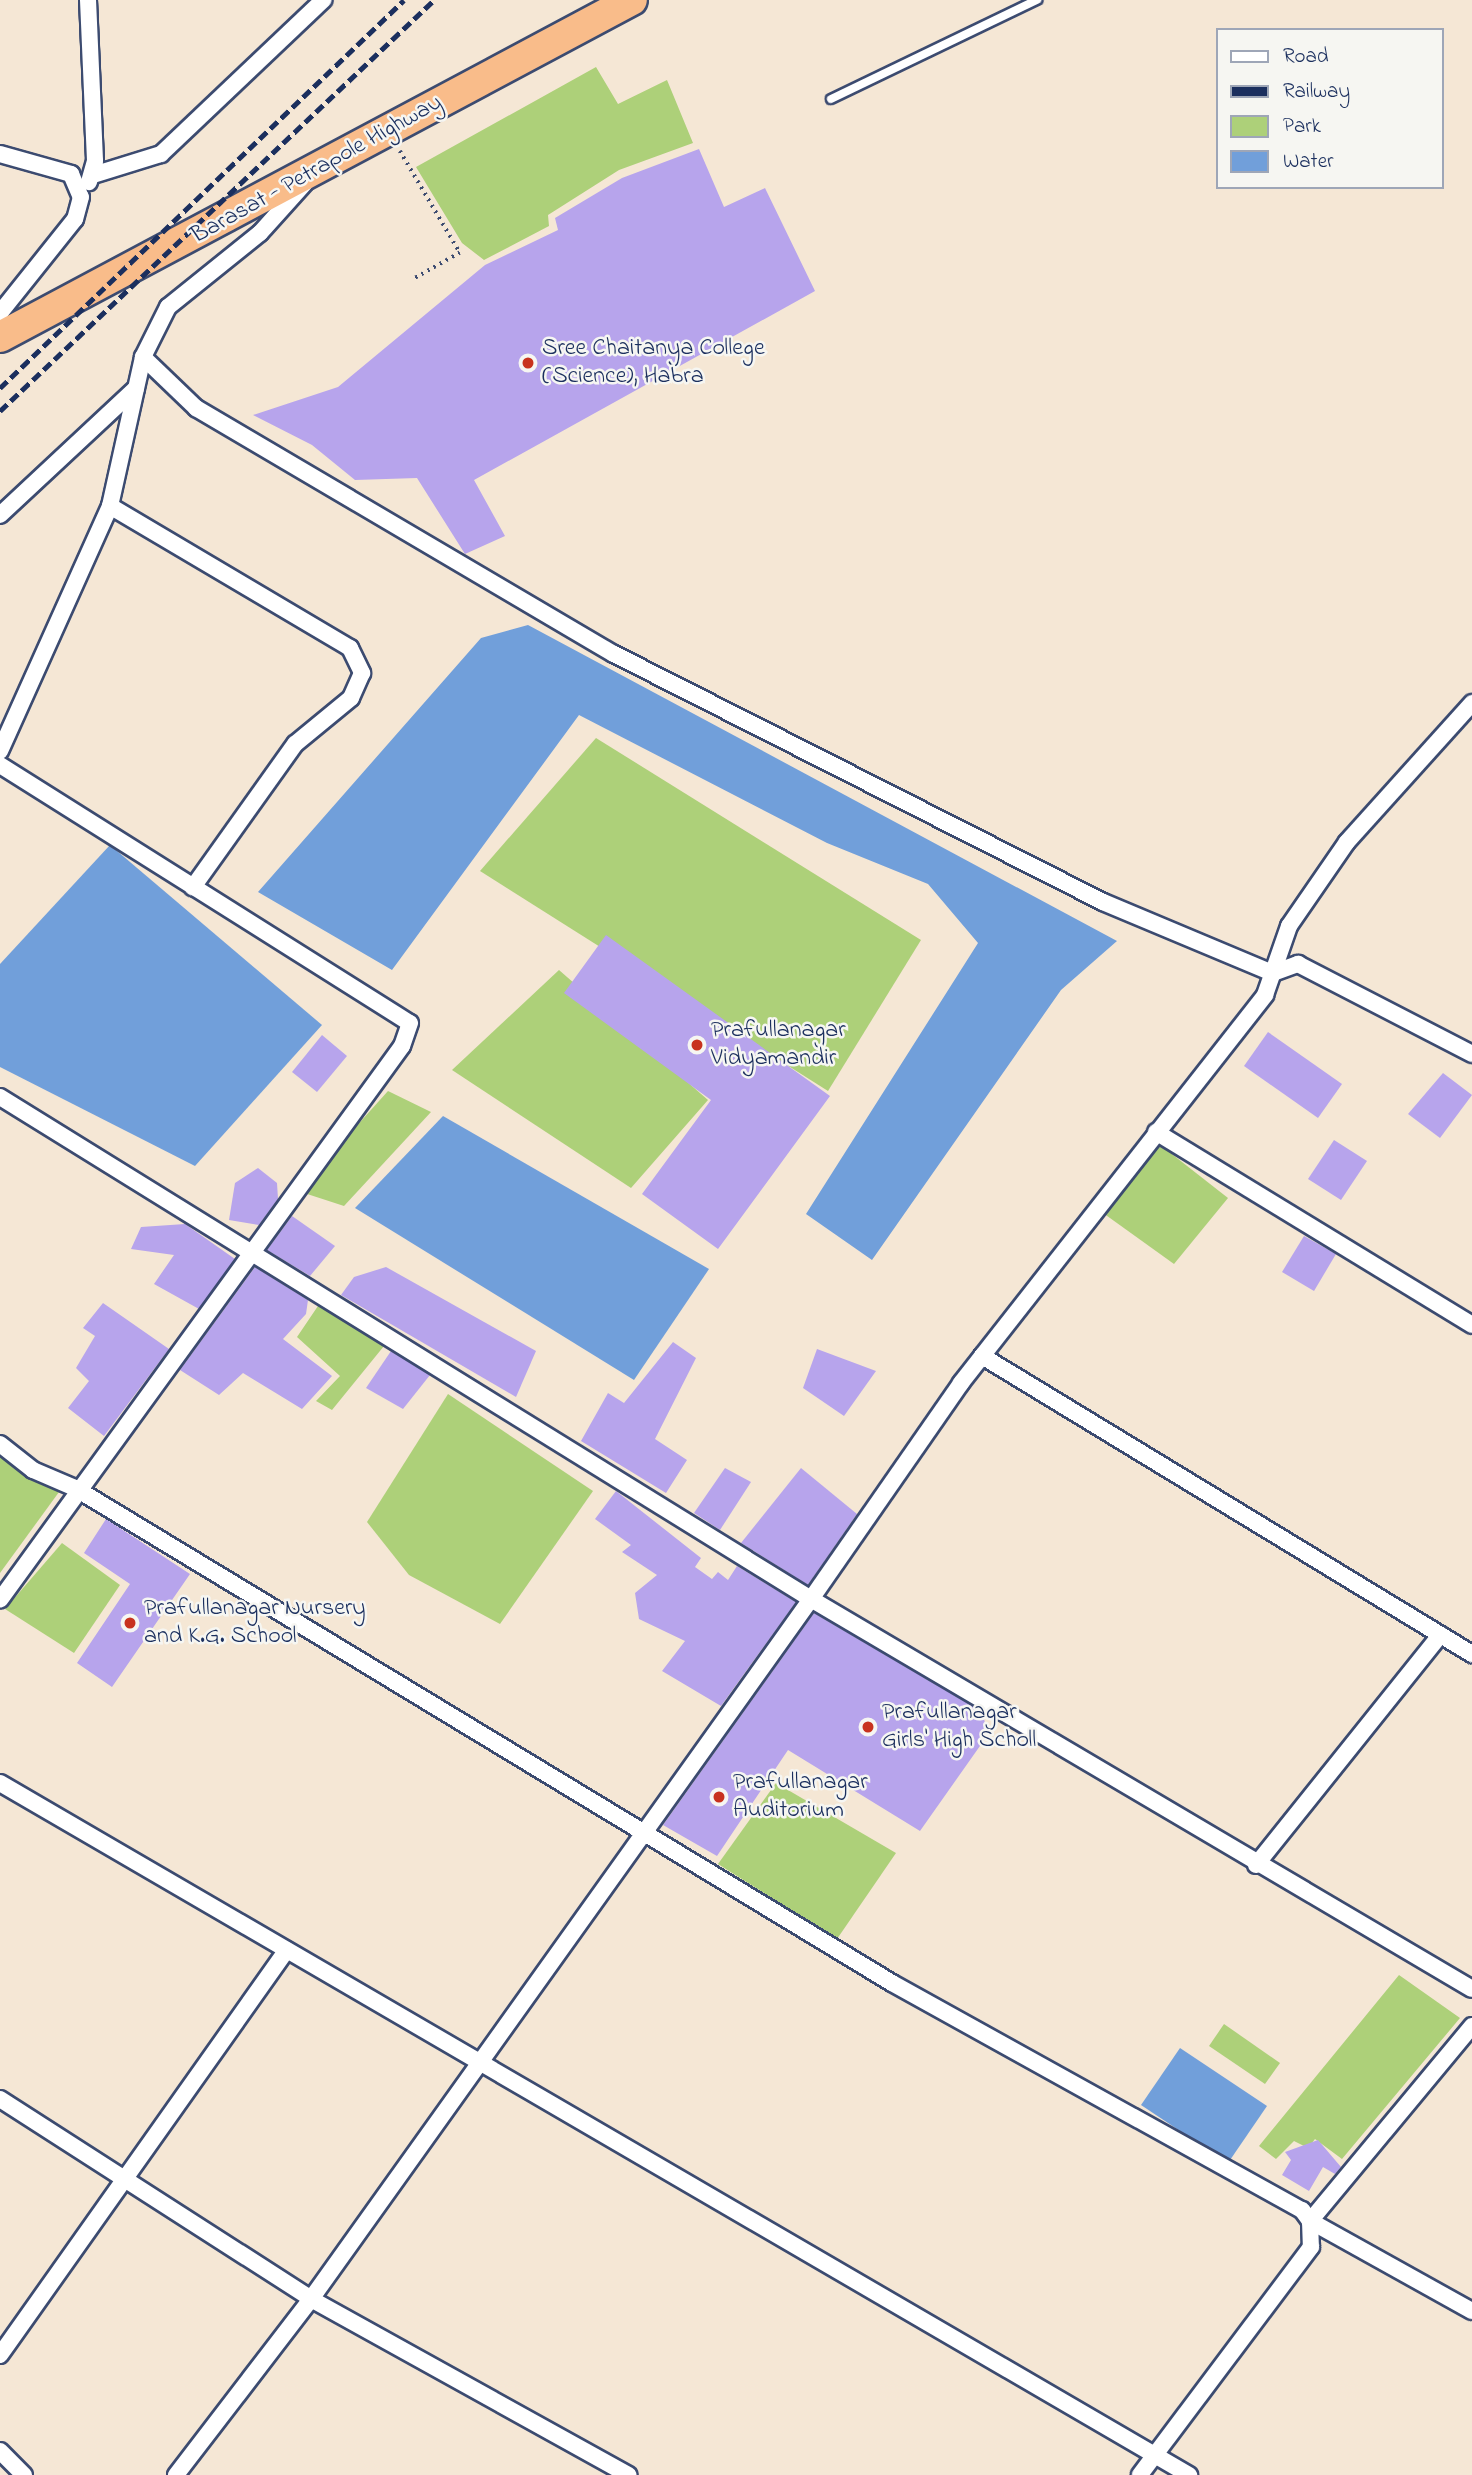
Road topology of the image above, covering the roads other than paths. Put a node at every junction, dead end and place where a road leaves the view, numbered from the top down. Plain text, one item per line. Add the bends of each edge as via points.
1 (88, 0) edge
2 (323, 0) edge
3 (632, 0) edge
4 (1037, 0) edge
5 (831, 99) dead end
6 (0, 154) edge
7 (317, 168) junction
8 (93, 174) junction
9 (81, 197) junction
10 (0, 313) edge
11 (0, 337) edge
12 (143, 357) junction
13 (136, 388) junction
14 (110, 506) junction
15 (0, 515) edge
16 (1472, 704) edge
17 (0, 751) edge
18 (0, 765) edge
19 (193, 887) junction
20 (1273, 973) junction
21 (1472, 1054) edge
22 (0, 1097) edge
23 (1156, 1132) junction
24 (251, 1255) junction
25 (1472, 1325) edge
26 (982, 1356) junction
27 (0, 1444) edge
28 (75, 1488) junction
29 (811, 1599) junction
30 (0, 1600) edge
31 (1440, 1636) junction
32 (1472, 1654) edge
33 (0, 1783) edge
34 (645, 1828) junction
35 (1256, 1864) junction
36 (287, 1950) junction
37 (1472, 1989) edge
38 (1472, 2026) edge
39 (477, 2065) junction
40 (0, 2099) edge
41 (125, 2179) junction
42 (1310, 2221) junction
43 (311, 2299) junction
44 (1472, 2311) edge
45 (0, 2355) edge
46 (0, 2451) edge
47 (1154, 2455) junction
48 (24, 2475) edge
49 (176, 2475) edge
50 (628, 2475) edge
51 (1140, 2475) edge
52 (1189, 2475) edge

1 - 8 street
2 - 8 street via 161,154
3 - 7 highway, Barasat - Petrapole Highway
4 - 5 lane
6 - 9 street via 71,174
7 - 11 highway, Barasat - Petrapole Highway
7 - 12 street via 260,233 179,295
8 - 9 street
9 - 10 street via 75,219
12 - 13 street
12 - 20 street via 196,408 614,654 1103,902
13 - 14 street
13 - 15 street
14 - 17 street
14 - 19 street via 350,648 362,673 351,698 295,744
16 - 20 street via 1347,842 1289,926
18 - 19 street
19 - 24 street via 410,1023 402,1046
20 - 21 street via 1298,964
20 - 23 street via 1265,995
22 - 24 street
23 - 25 street
23 - 26 street
24 - 28 street
24 - 29 street
26 - 29 street
26 - 31 street
27 - 28 street via 33,1470
28 - 30 street
28 - 34 street
29 - 34 street
29 - 35 street
31 - 32 street
31 - 35 street
33 - 36 street
34 - 39 street
34 - 42 street via 892,1983 1281,2194
35 - 37 street
36 - 39 street
36 - 41 street
38 - 42 street
39 - 43 street
39 - 47 street
40 - 41 street
41 - 43 street
41 - 45 street
42 - 44 street
42 - 47 street via 1311,2247
43 - 49 street
43 - 50 street
46 - 48 street
47 - 51 street
47 - 52 street

